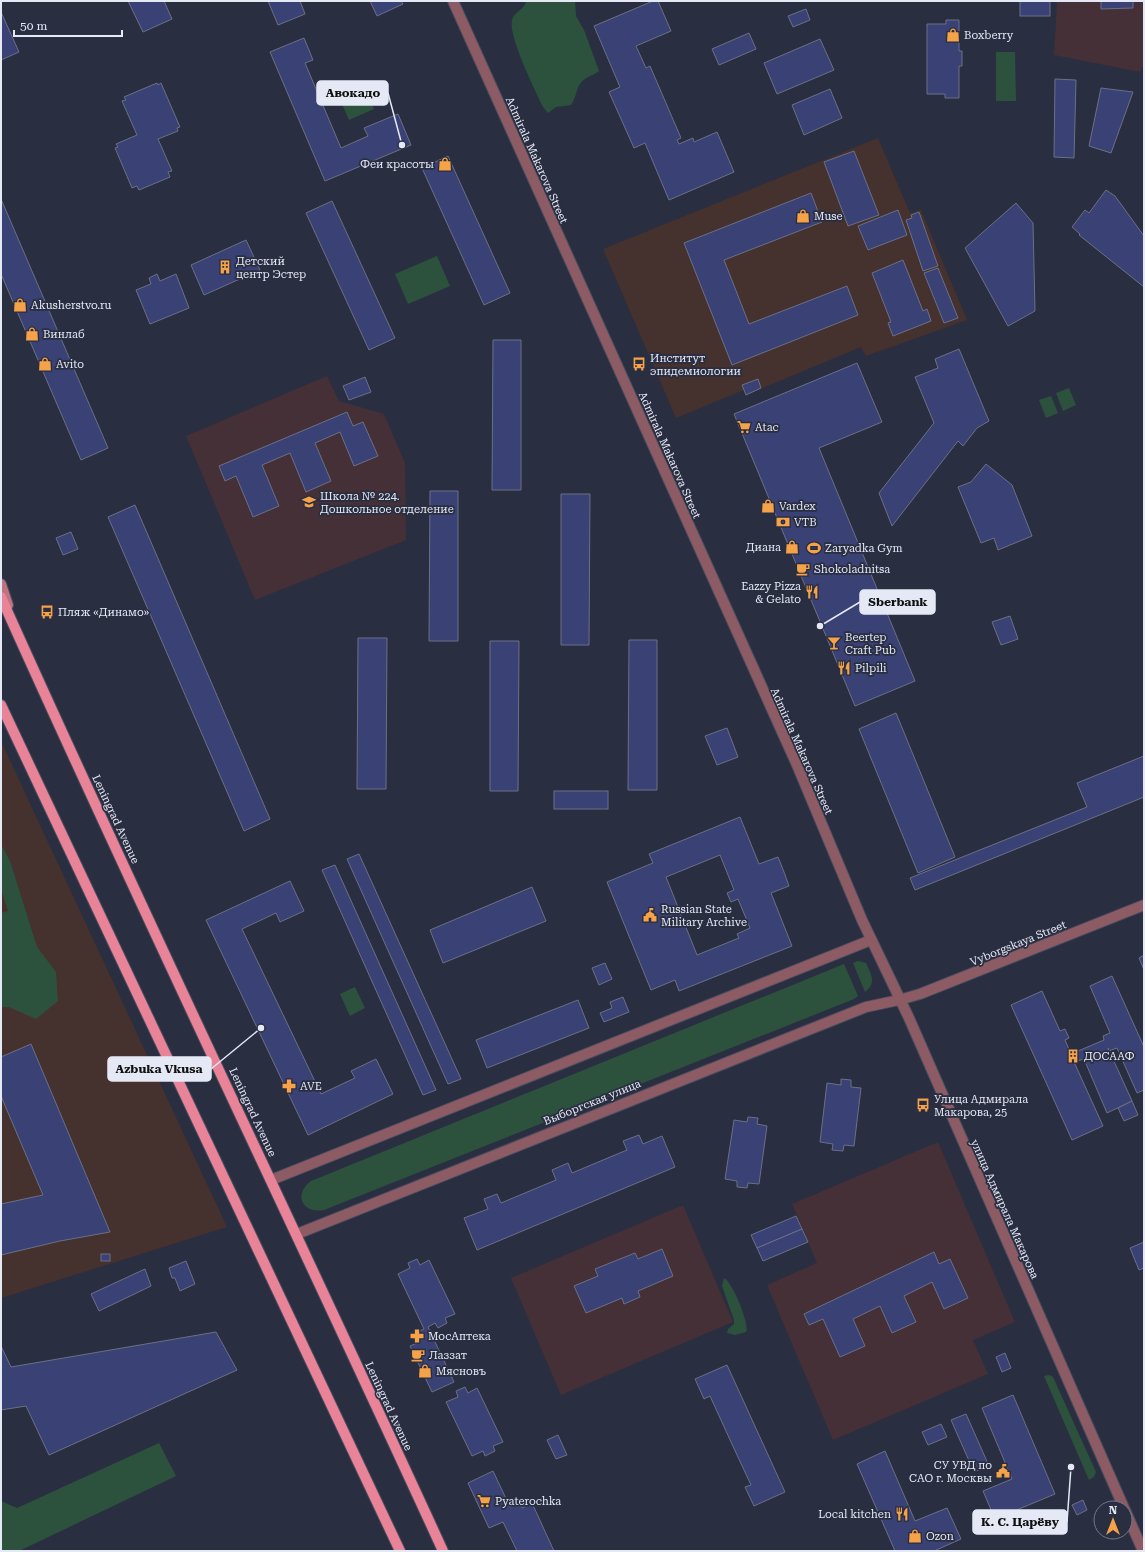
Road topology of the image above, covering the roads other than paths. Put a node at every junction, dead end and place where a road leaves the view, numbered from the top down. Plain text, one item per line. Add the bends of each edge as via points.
1 (453, 1) edge
2 (1, 584) edge
3 (1, 597) edge
4 (17, 632) junction
5 (1, 705) edge
6 (1144, 905) edge
7 (871, 940) junction
8 (899, 1000) junction
9 (271, 1180) junction
10 (297, 1234) junction
11 (1121, 1500) edge
12 (1133, 1528) edge
13 (400, 1551) edge
14 (443, 1551) edge
15 (1143, 1551) edge

1 - 7 street, улица Адмирала Макарова via 793,758
2 - 4 main road
3 - 4 main road, Leningrad Avenue
4 - 9 main road, Leningrad Avenue
5 - 13 main road
6 - 8 street, Vyborgskaya Street
7 - 8 street, улица Адмирала Макарова
7 - 9 street
8 - 10 street, Выборгская улица via 866,1007
8 - 11 street, улица Адмирала Макарова
9 - 10 main road, Leningrad Avenue
10 - 14 main road, Leningrad Avenue
12 - 15 street, улица Адмирала Макарова

